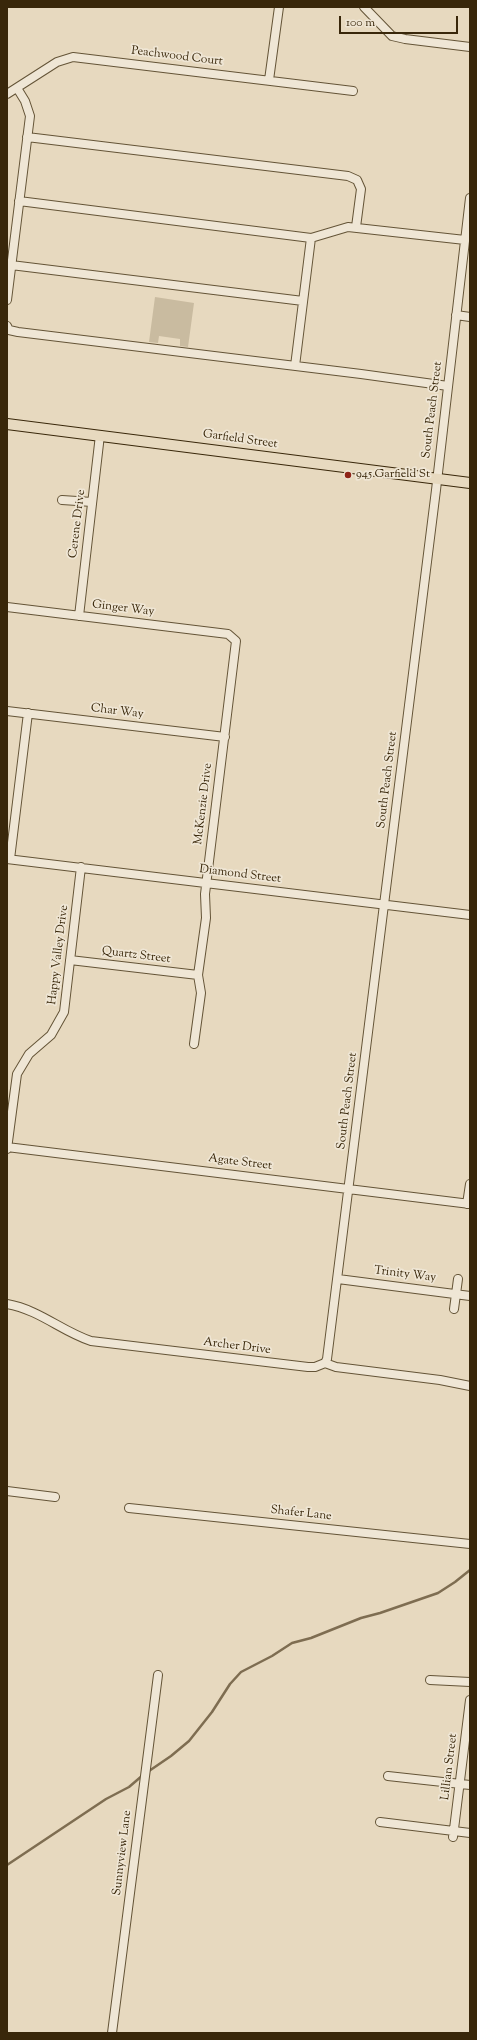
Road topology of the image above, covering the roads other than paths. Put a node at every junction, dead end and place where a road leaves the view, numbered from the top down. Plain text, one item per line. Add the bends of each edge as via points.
1 (279, 7) edge
2 (364, 7) edge
3 (470, 47) edge
4 (269, 80) junction
5 (17, 88) junction
6 (353, 91) dead end
7 (7, 94) edge
8 (27, 137) junction
9 (470, 198) edge
10 (19, 201) junction
11 (356, 227) junction
12 (311, 238) junction
13 (465, 240) junction
14 (11, 265) junction
15 (7, 300) edge
16 (303, 301) junction
17 (456, 315) junction
18 (470, 317) edge
19 (7, 326) edge
20 (295, 366) junction
21 (448, 386) junction
22 (7, 424) edge
23 (100, 435) junction
24 (437, 479) junction
25 (470, 483) edge
26 (62, 500) dead end
27 (92, 502) junction
28 (7, 607) edge
29 (79, 616) junction
30 (235, 638) joint
31 (7, 711) edge
32 (28, 714) junction
33 (225, 737) junction
34 (9, 859) edge
35 (81, 868) junction
36 (207, 883) junction
37 (384, 905) junction
38 (470, 915) edge
39 (70, 960) junction
40 (198, 975) junction
41 (194, 1044) dead end
42 (7, 1148) edge
43 (470, 1184) edge
44 (349, 1189) junction
45 (469, 1204) edge
46 (338, 1279) junction
47 (458, 1279) dead end
48 (456, 1294) junction
49 (470, 1296) edge
50 (7, 1304) edge
51 (454, 1309) dead end
52 (324, 1363) junction
53 (470, 1386) edge
54 (7, 1491) edge
55 (55, 1497) dead end
56 (129, 1508) dead end
57 (470, 1544) edge
58 (158, 1675) dead end
59 (430, 1680) dead end
60 (470, 1682) edge
61 (470, 1700) edge
62 (388, 1776) dead end
63 (460, 1784) junction
64 (470, 1785) edge
65 (380, 1822) dead end
66 (470, 1833) edge
67 (454, 1834) junction
68 (112, 2033) edge

1 - 4 street
2 - 3 street via 392,36
4 - 5 street, Peachwood Court via 73,57 57,62
4 - 6 street, Peachwood Court
5 - 7 street, Peachwood Court
5 - 8 street via 30,116
8 - 10 street
8 - 11 street via 348,176 357,180 361,190
9 - 13 street, South Peach Street
10 - 12 street
10 - 14 street
11 - 12 street via 348,226
11 - 13 street
12 - 16 street
13 - 17 street, South Peach Street
14 - 15 street
14 - 16 street
16 - 20 street
17 - 18 street
17 - 21 street, South Peach Street
19 - 20 street via 9,330 18,332
20 - 21 street
21 - 24 street, South Peach Street
22 - 23 main road, Garfield Street
23 - 24 main road, Garfield Street
23 - 27 street, Cerene Drive
24 - 25 main road, Garfield Street
24 - 37 street, South Peach Street
26 - 27 street
27 - 29 street, Cerene Drive
28 - 29 street, Ginger Way
29 - 30 street, Ginger Way via 228,634
30 - 33 street, McKenzie Drive
31 - 32 street, Char Way
32 - 33 street, Char Way
32 - 34 street
33 - 36 street, McKenzie Drive
34 - 35 street, Diamond Street
35 - 36 street, Diamond Street
35 - 39 street, Happy Valley Drive
36 - 37 street, Diamond Street
36 - 40 street, McKenzie Drive via 206,918
37 - 38 street, Diamond Street
37 - 44 street, South Peach Street
39 - 40 street, Quartz Street
39 - 42 street, Happy Valley Drive via 61,1020 51,1035 29,1054 17,1074
40 - 41 street, McKenzie Drive via 201,993
42 - 44 street, Agate Street
43 - 45 street
44 - 45 street, Agate Street
44 - 46 street, South Peach Street
46 - 48 street, Trinity Way
46 - 52 street, South Peach Street via 327,1359
47 - 48 street
48 - 49 street, Trinity Way
48 - 51 street
50 - 52 street, Archer Drive via 35,1312 91,1340 308,1367
52 - 53 street, Archer Drive via 336,1367
54 - 55 street
56 - 57 street, Shafer Lane
58 - 68 street, Sunnyview Lane
59 - 60 street
61 - 63 street, Lillian Street
62 - 63 street
63 - 64 street
63 - 67 street, Lillian Street
65 - 67 street
66 - 67 street

